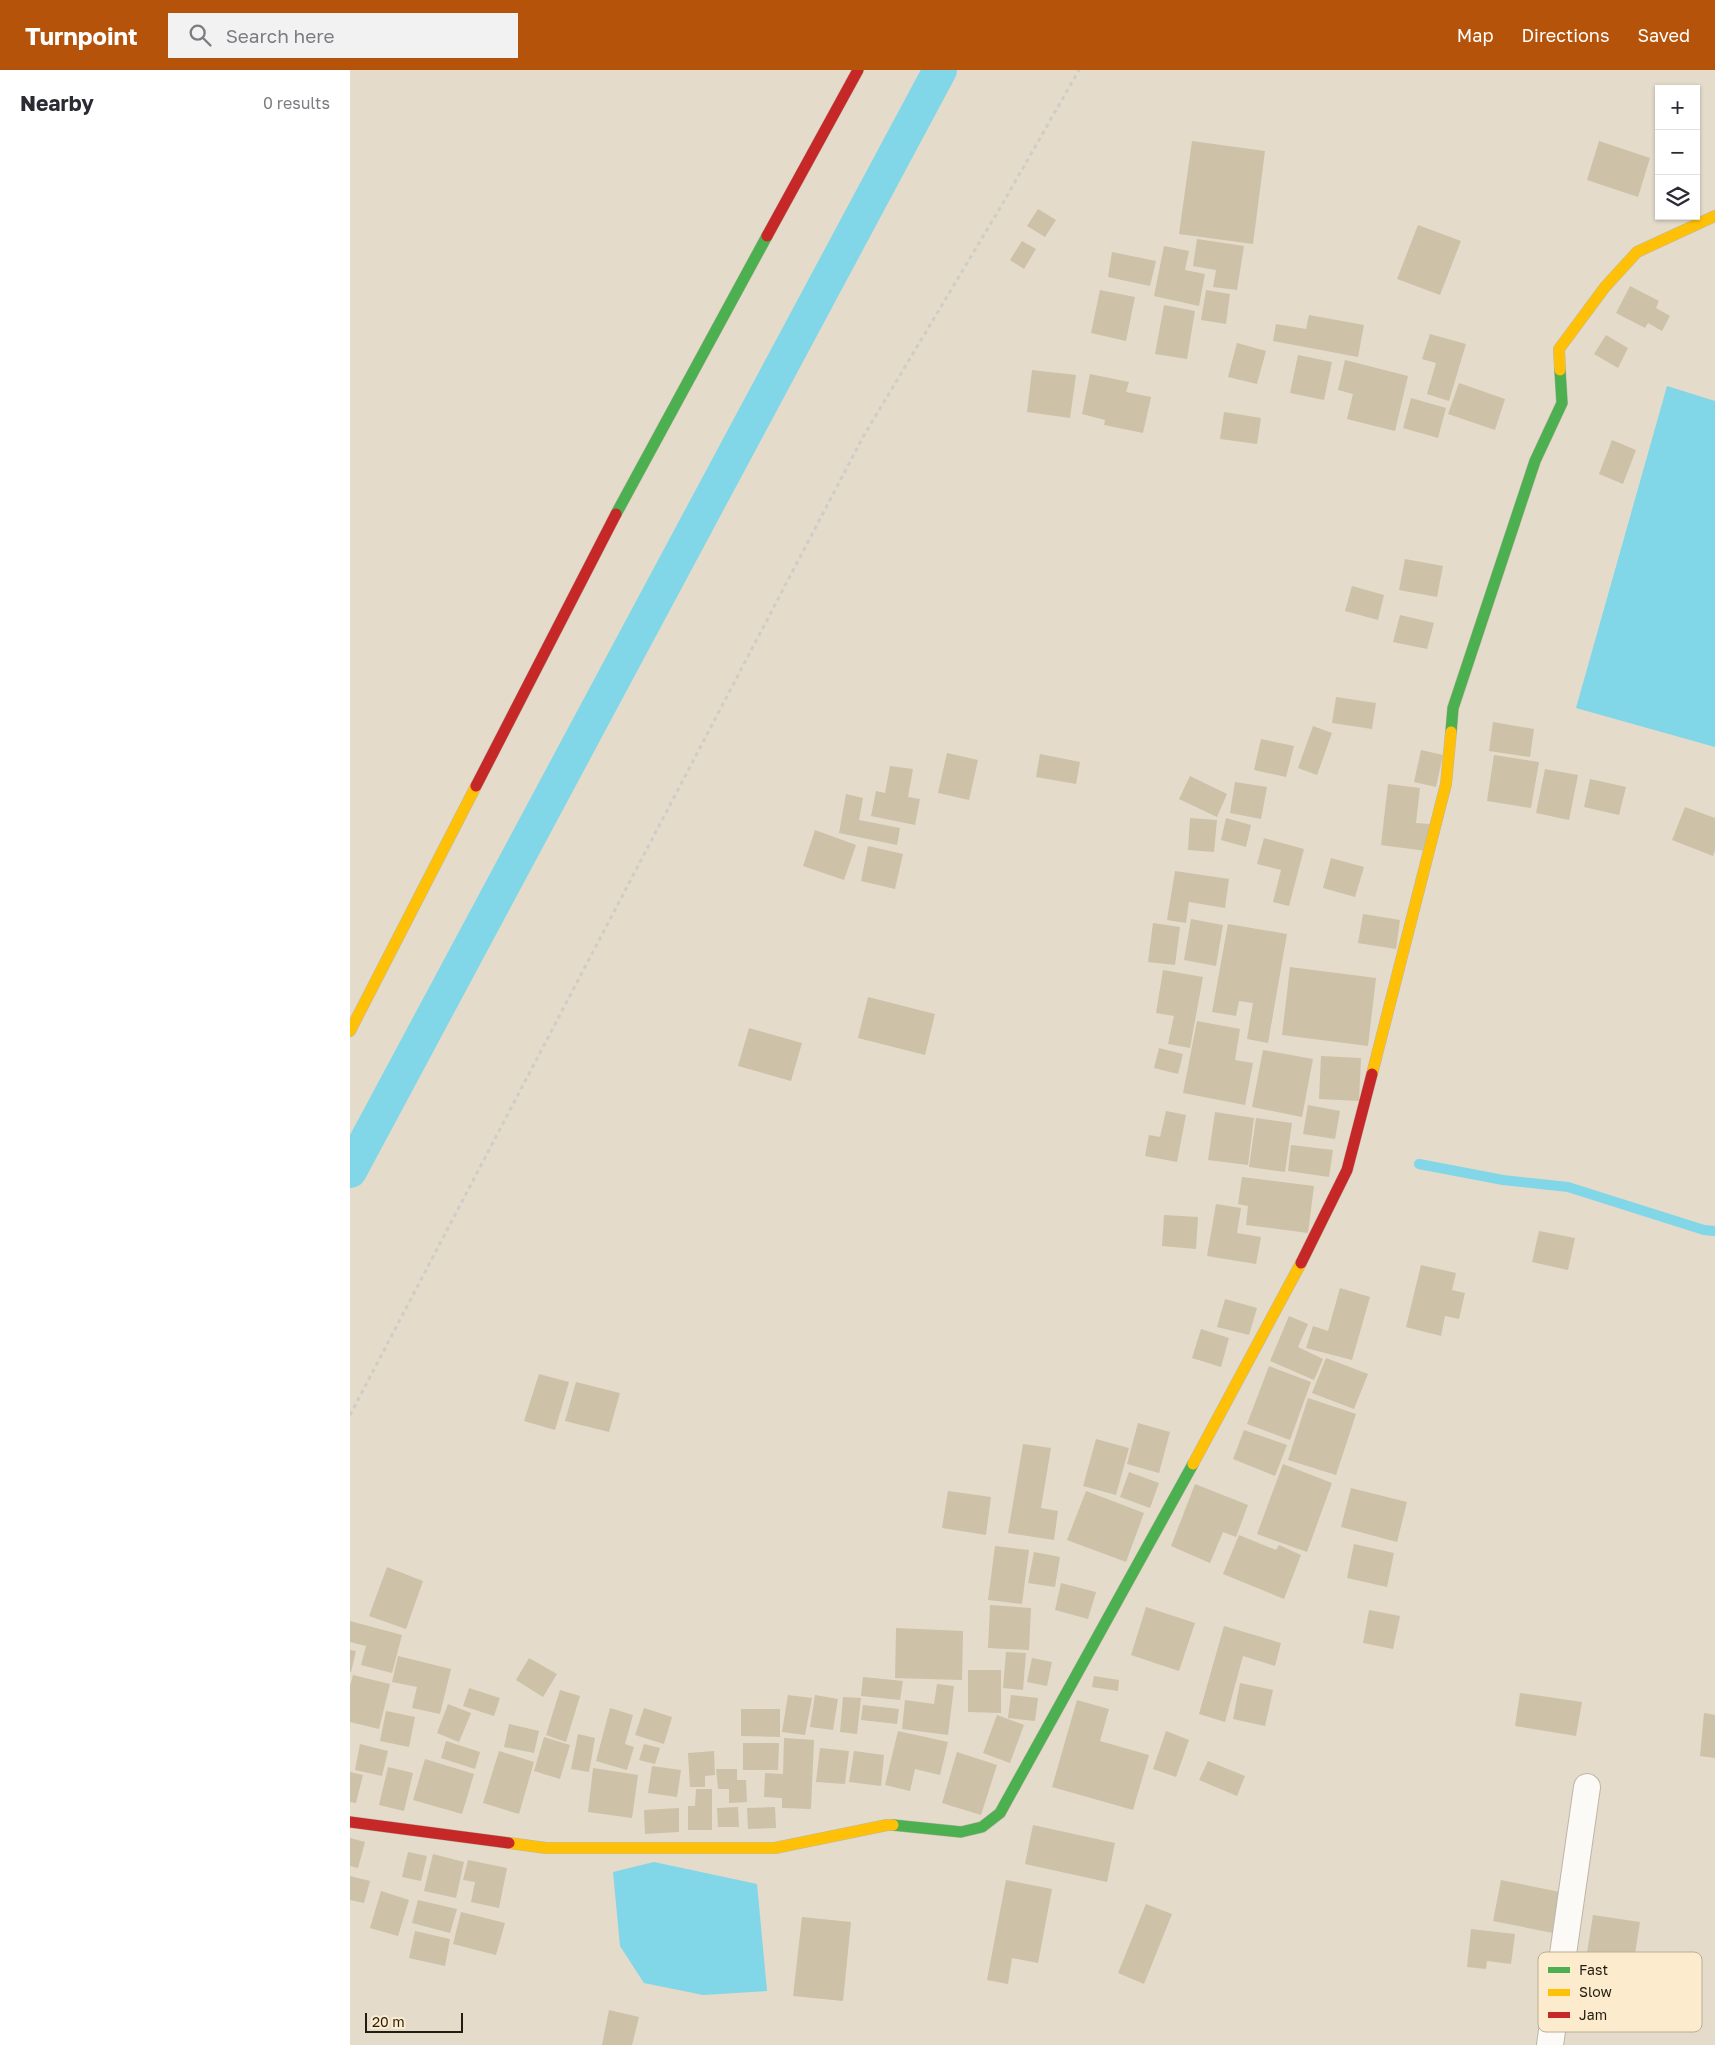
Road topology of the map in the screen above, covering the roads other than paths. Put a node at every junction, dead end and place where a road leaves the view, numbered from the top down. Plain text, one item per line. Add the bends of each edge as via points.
1 (858, 70) edge
2 (1715, 216) edge
3 (350, 1031) edge
4 (1587, 1787) dead end
5 (350, 1822) edge
6 (1563, 1952) edge
7 (1552, 2032) edge
8 (1550, 2045) edge

1 - 3 street via 647,454
2 - 5 street via 1637,252 1605,287 1559,349 1562,403 1535,461 1453,708 1446,784 1346,1170 1288,1292 1000,1813 982,1827 961,1832 887,1825 775,1848 546,1848
4 - 6 street
7 - 8 street

